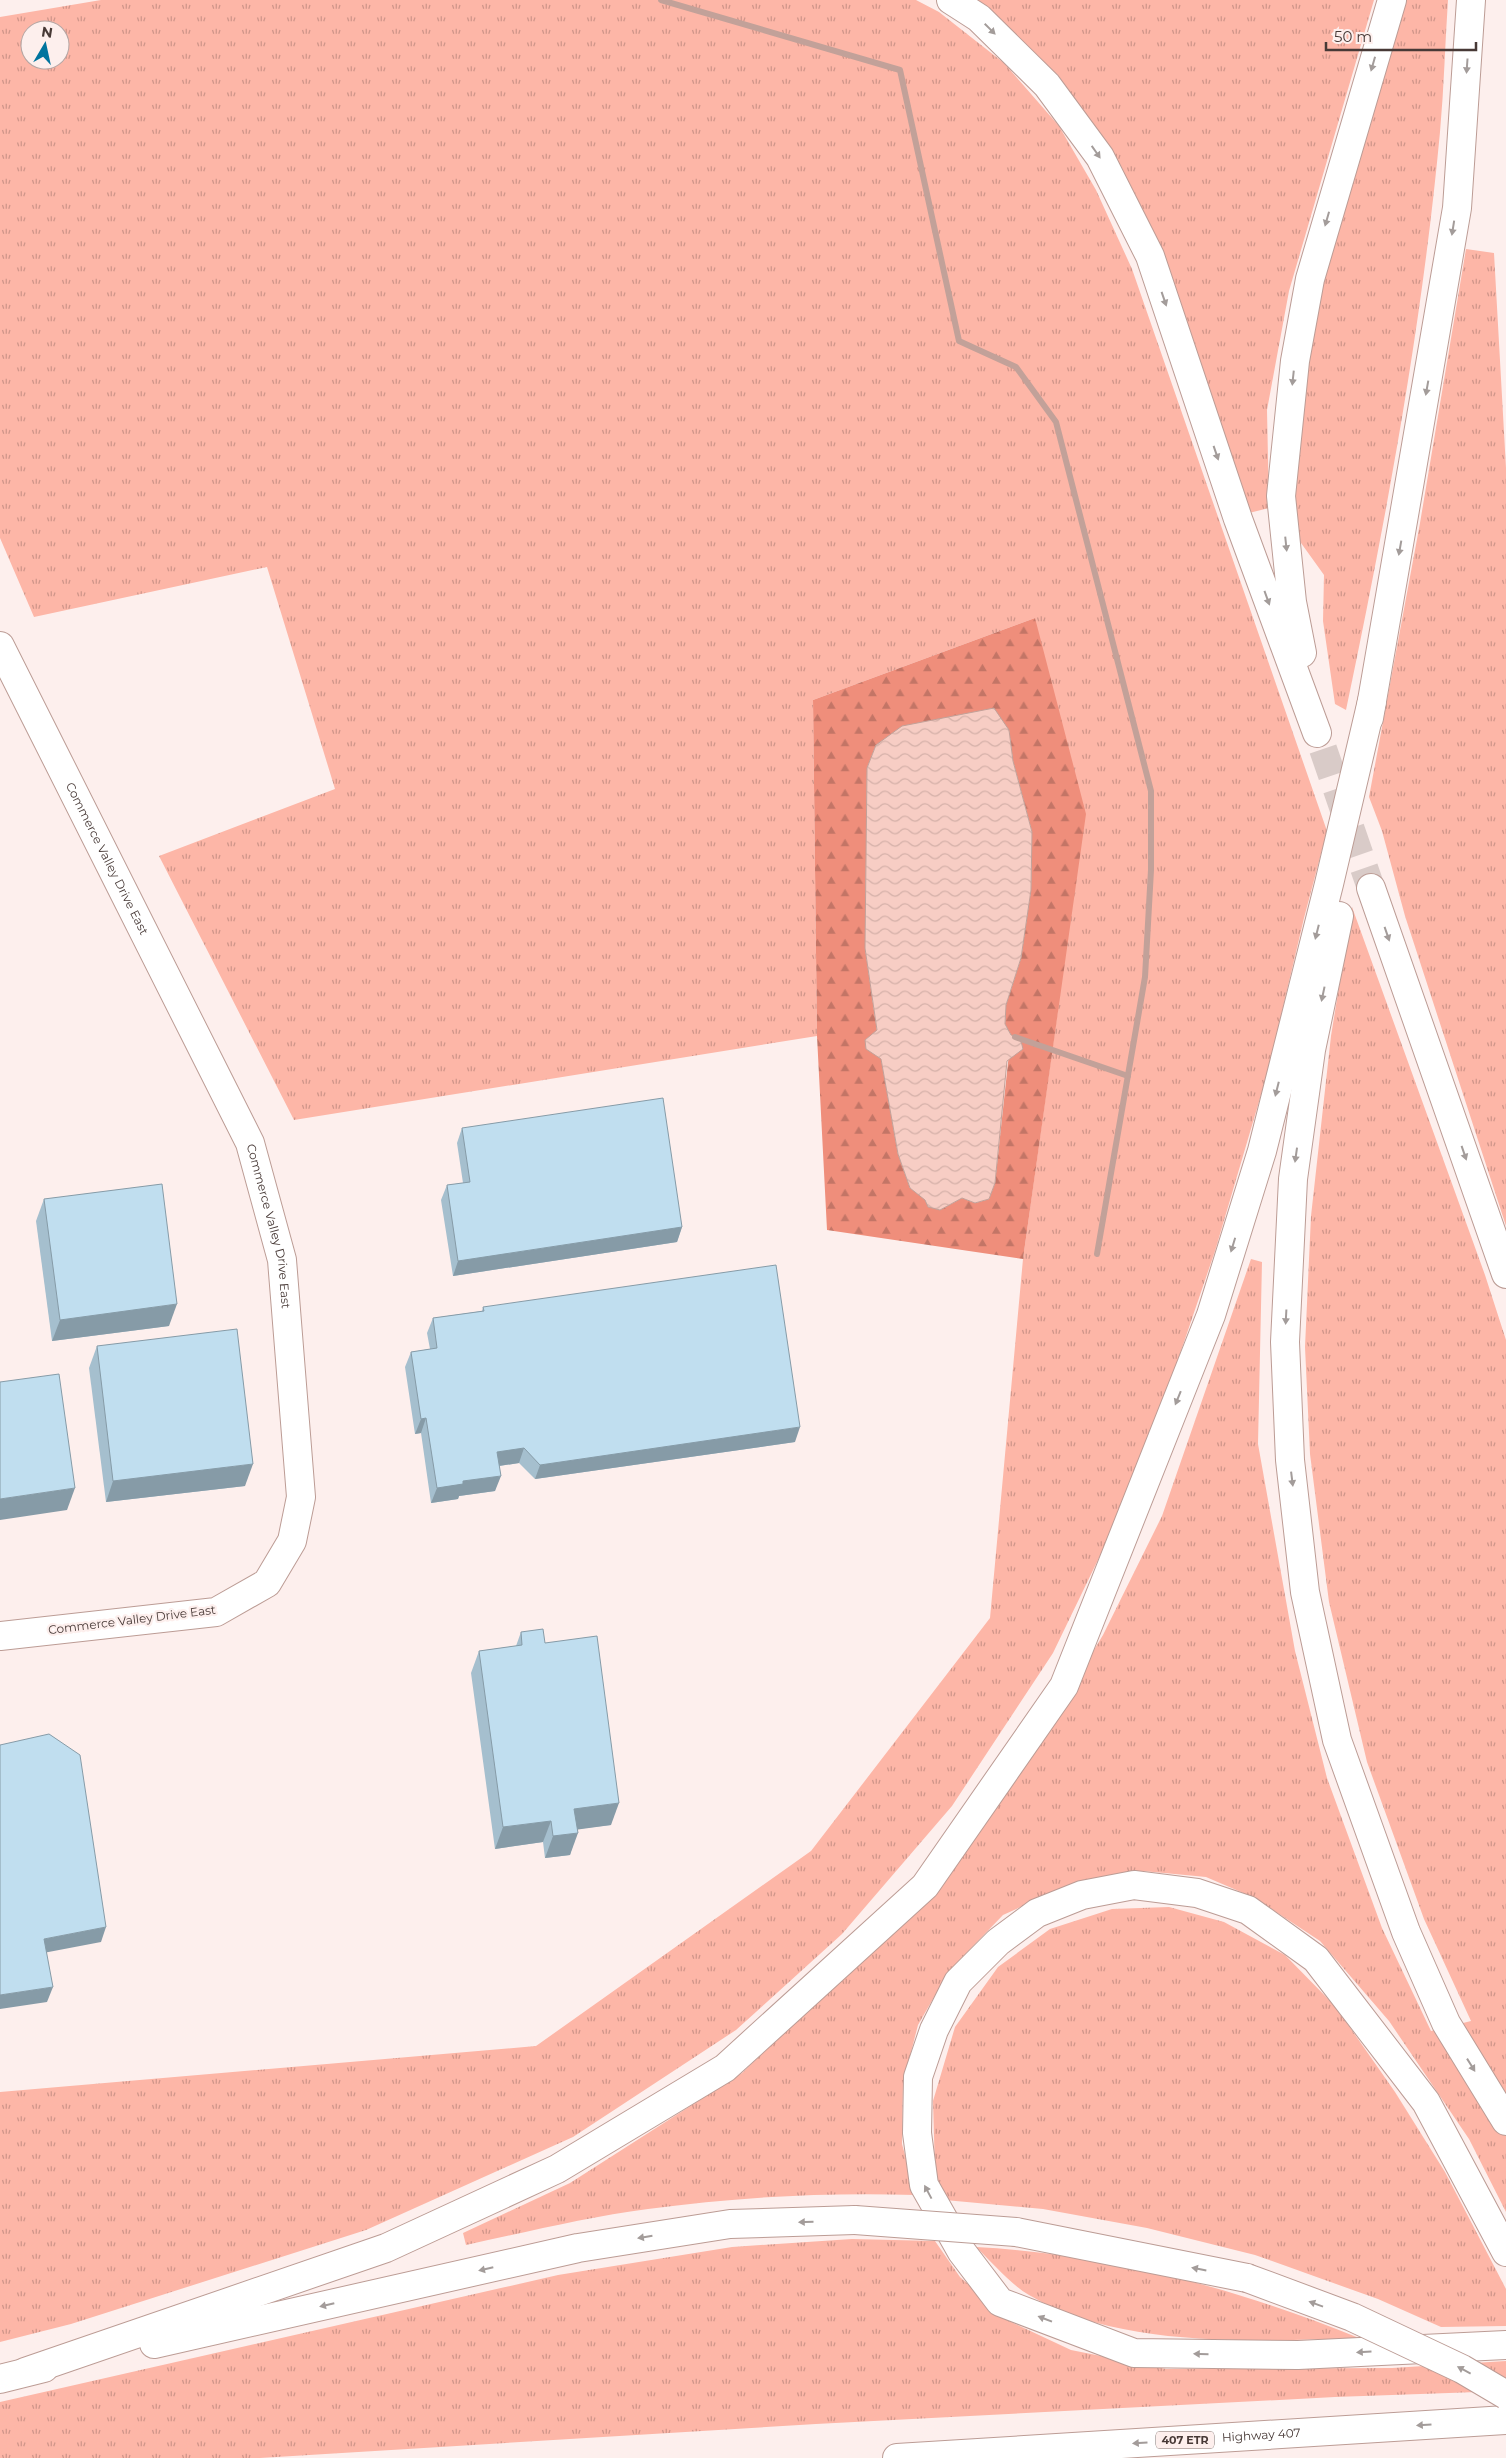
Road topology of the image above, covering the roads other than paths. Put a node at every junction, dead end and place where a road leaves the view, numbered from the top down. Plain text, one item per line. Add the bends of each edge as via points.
1 (951, 0) edge
2 (1392, 0) edge
3 (1472, 0) edge
4 (0, 646) edge
5 (1372, 701) junction
6 (1371, 888) tunnel mouth
7 (1506, 1274) edge
8 (0, 1636) edge
9 (1506, 2121) edge
10 (1506, 2252) edge
11 (1503, 2345) edge
12 (13, 2375) edge
13 (1506, 2395) edge
14 (1506, 2420) edge
15 (897, 2458) edge

1 - 2 main road via 979,18 1046,85 1104,165 1150,256 1238,520 1320,741 1292,602 1281,496 1295,361 1310,279
3 -> 5 main road via 1457,208
4 - 8 main road, Commerce Valley Drive East via 250,1143 282,1260 301,1497 292,1540 267,1583 216,1612
5 -> 9 main road via 1340,912 1311,1050 1293,1179 1285,1342 1290,1460 1305,1592 1337,1740 1406,1932 1446,2023
5 -> 12 main road via 1262,1151 1211,1315 1064,1686 925,1886 725,2068 556,2169 386,2248
6 -> 7 main road
11 -> 10 main road via 1298,2356 1134,2353 1000,2302 962,2252 924,2185 917,2132 918,2077 934,2030 958,1982 998,1942 1037,1913 1082,1895 1134,1885 1197,1893 1248,1910 1316,1959 1426,2102
13 -> 12 main road, bridge via 1462,2369 1352,2318 1247,2278 1016,2232 855,2220 730,2224 578,2248
14 -> 15 main road, Highway 407 / 407 ETR

